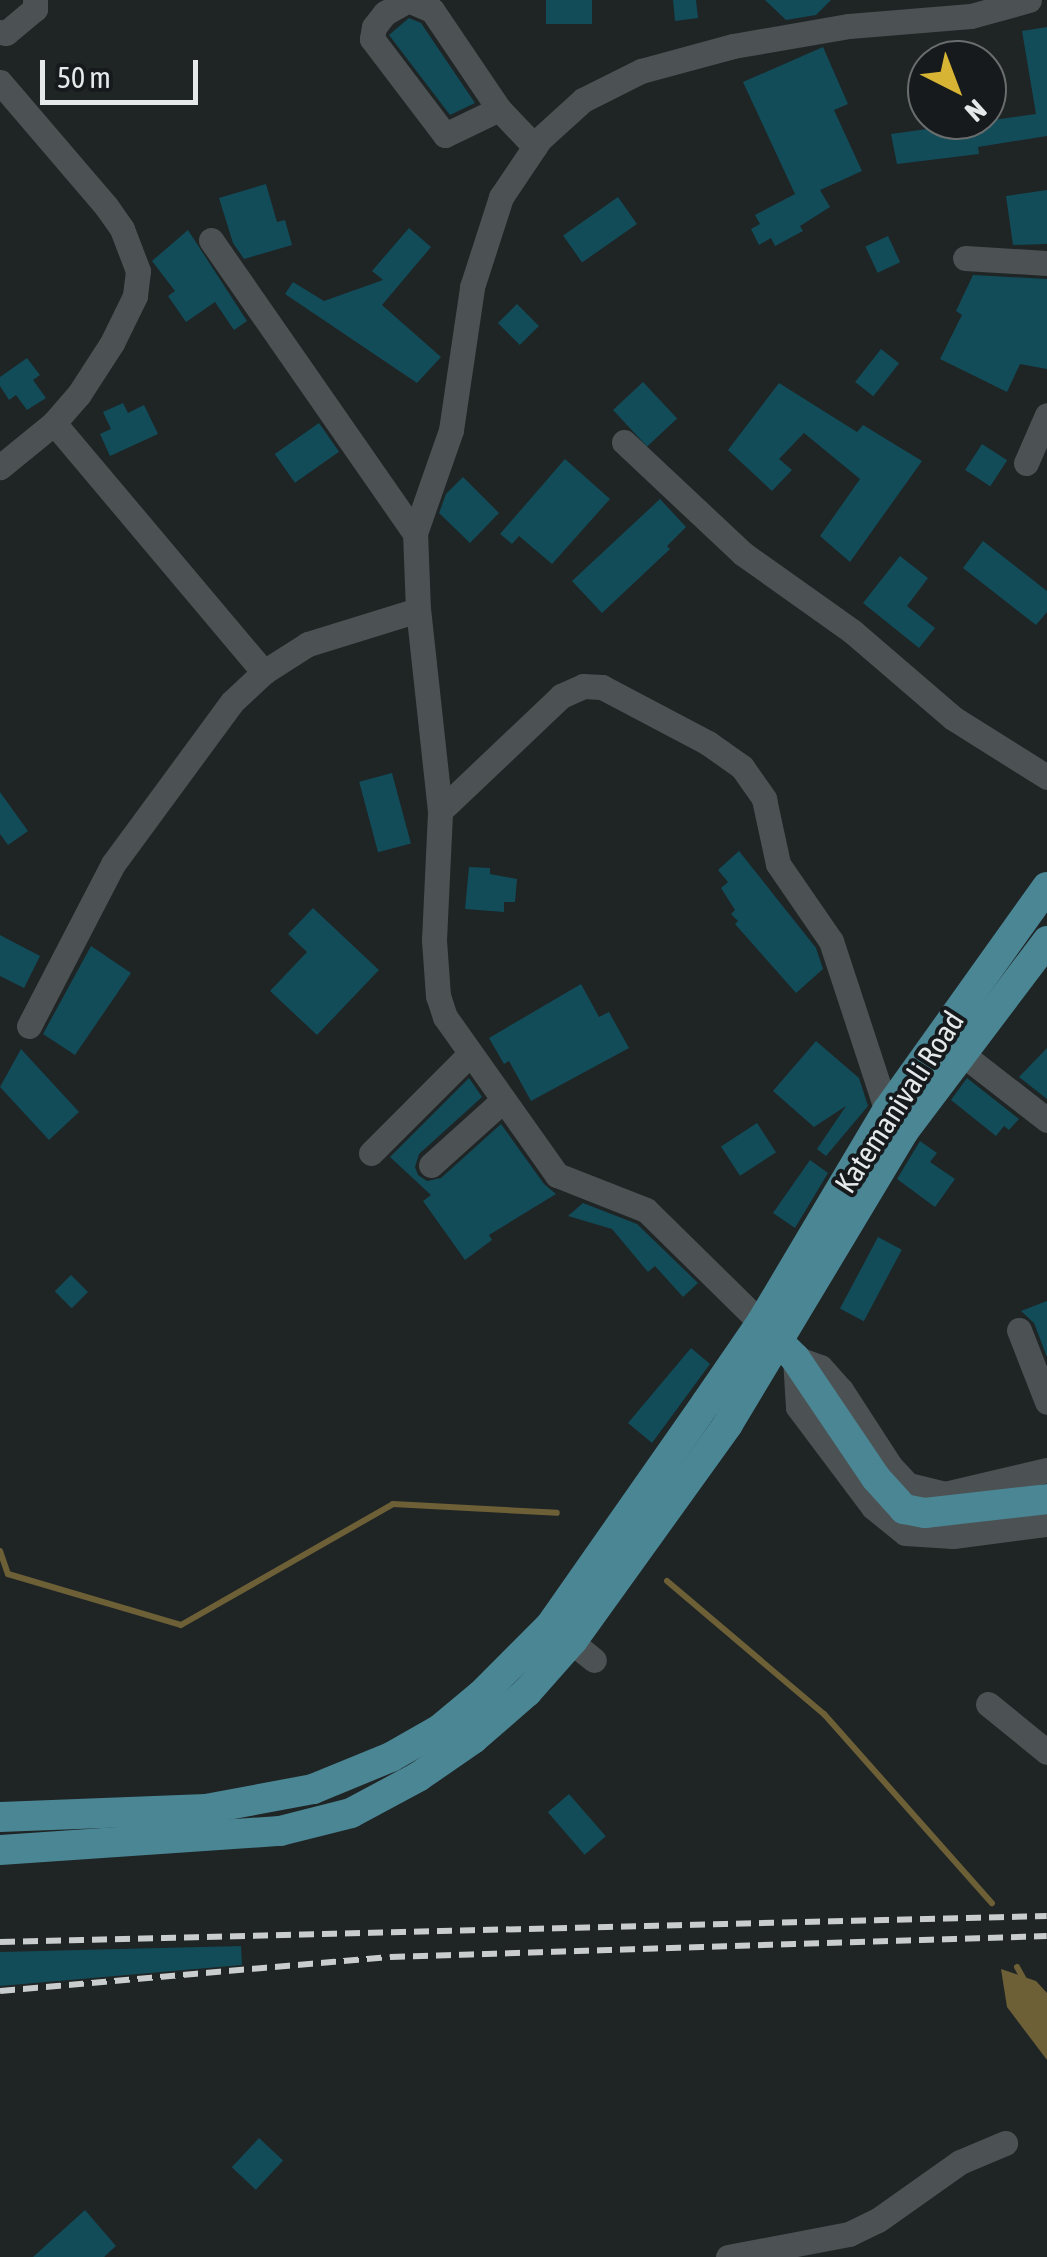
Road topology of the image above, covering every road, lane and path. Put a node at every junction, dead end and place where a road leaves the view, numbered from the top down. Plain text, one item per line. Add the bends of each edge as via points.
1 (35, 0) edge
2 (918, 0) edge
3 (1029, 0) edge
4 (937, 19) junction
5 (0, 32) edge
6 (0, 82) edge
7 (499, 109) junction
8 (535, 147) junction
9 (211, 240) dead end
10 (965, 258) dead end
11 (1047, 263) edge
12 (1047, 415) edge
13 (54, 422) junction
14 (624, 442) dead end
15 (1026, 463) dead end
16 (0, 466) edge
17 (415, 533) junction
18 (418, 610) junction
19 (264, 672) junction
20 (1047, 777) edge
21 (440, 811) junction
22 (1047, 887) edge
23 (1047, 940) edge
24 (29, 1026) dead end
25 (961, 1052) junction
26 (469, 1055) junction
27 (502, 1101) junction
28 (887, 1111) junction
29 (1047, 1120) edge
30 (372, 1153) dead end
31 (431, 1165) dead end
32 (1019, 1330) dead end
33 (779, 1342) junction
34 (1047, 1402) edge
35 (1047, 1470) edge
36 (1047, 1499) edge
37 (1047, 1524) edge
38 (988, 1704) dead end
39 (1047, 1752) edge
40 (0, 1816) edge
41 (257, 1818) junction
42 (0, 1850) edge
43 (1004, 2143) dead end
44 (728, 2257) edge

1 - 5 street via 35,9
2 - 4 street
3 - 4 street
4 - 8 street via 733,46 641,71 582,100
6 - 13 street via 114,218 138,271 135,296 112,343
7 - 7 street via 432,10 408,0 374,27 372,39 445,135
7 - 8 street
8 - 17 street via 501,197 472,287 451,430
9 - 17 street
10 - 11 street
12 - 15 street
13 - 16 street
13 - 19 street
14 - 20 street via 742,553 853,632 953,718
17 - 18 street
18 - 19 street via 308,644
18 - 21 street
19 - 24 street via 232,702 113,864
21 - 26 street via 438,996
21 - 28 street via 561,696 582,686 602,687 708,744 742,767 764,799 778,864 831,941
22 - 28 main road, Katemanivali Road
23 - 25 main road, Katemanivali Road
25 - 29 street
25 - 33 main road, Katemanivali Road via 904,1131
26 - 27 street
26 - 30 street
27 - 31 street
27 - 33 street via 556,1174 646,1210
28 - 33 main road, Katemanivali Road
32 - 34 street
33 - 35 street via 842,1390 908,1486 946,1494
33 - 36 main road via 904,1509 926,1513
33 - 37 street via 798,1407 873,1506 906,1533 953,1536
33 - 41 main road via 643,1518 572,1642 528,1692 418,1777 351,1812
38 - 39 street
40 - 41 main road via 206,1810
41 - 42 main road
43 - 44 street via 960,2162 849,2234

